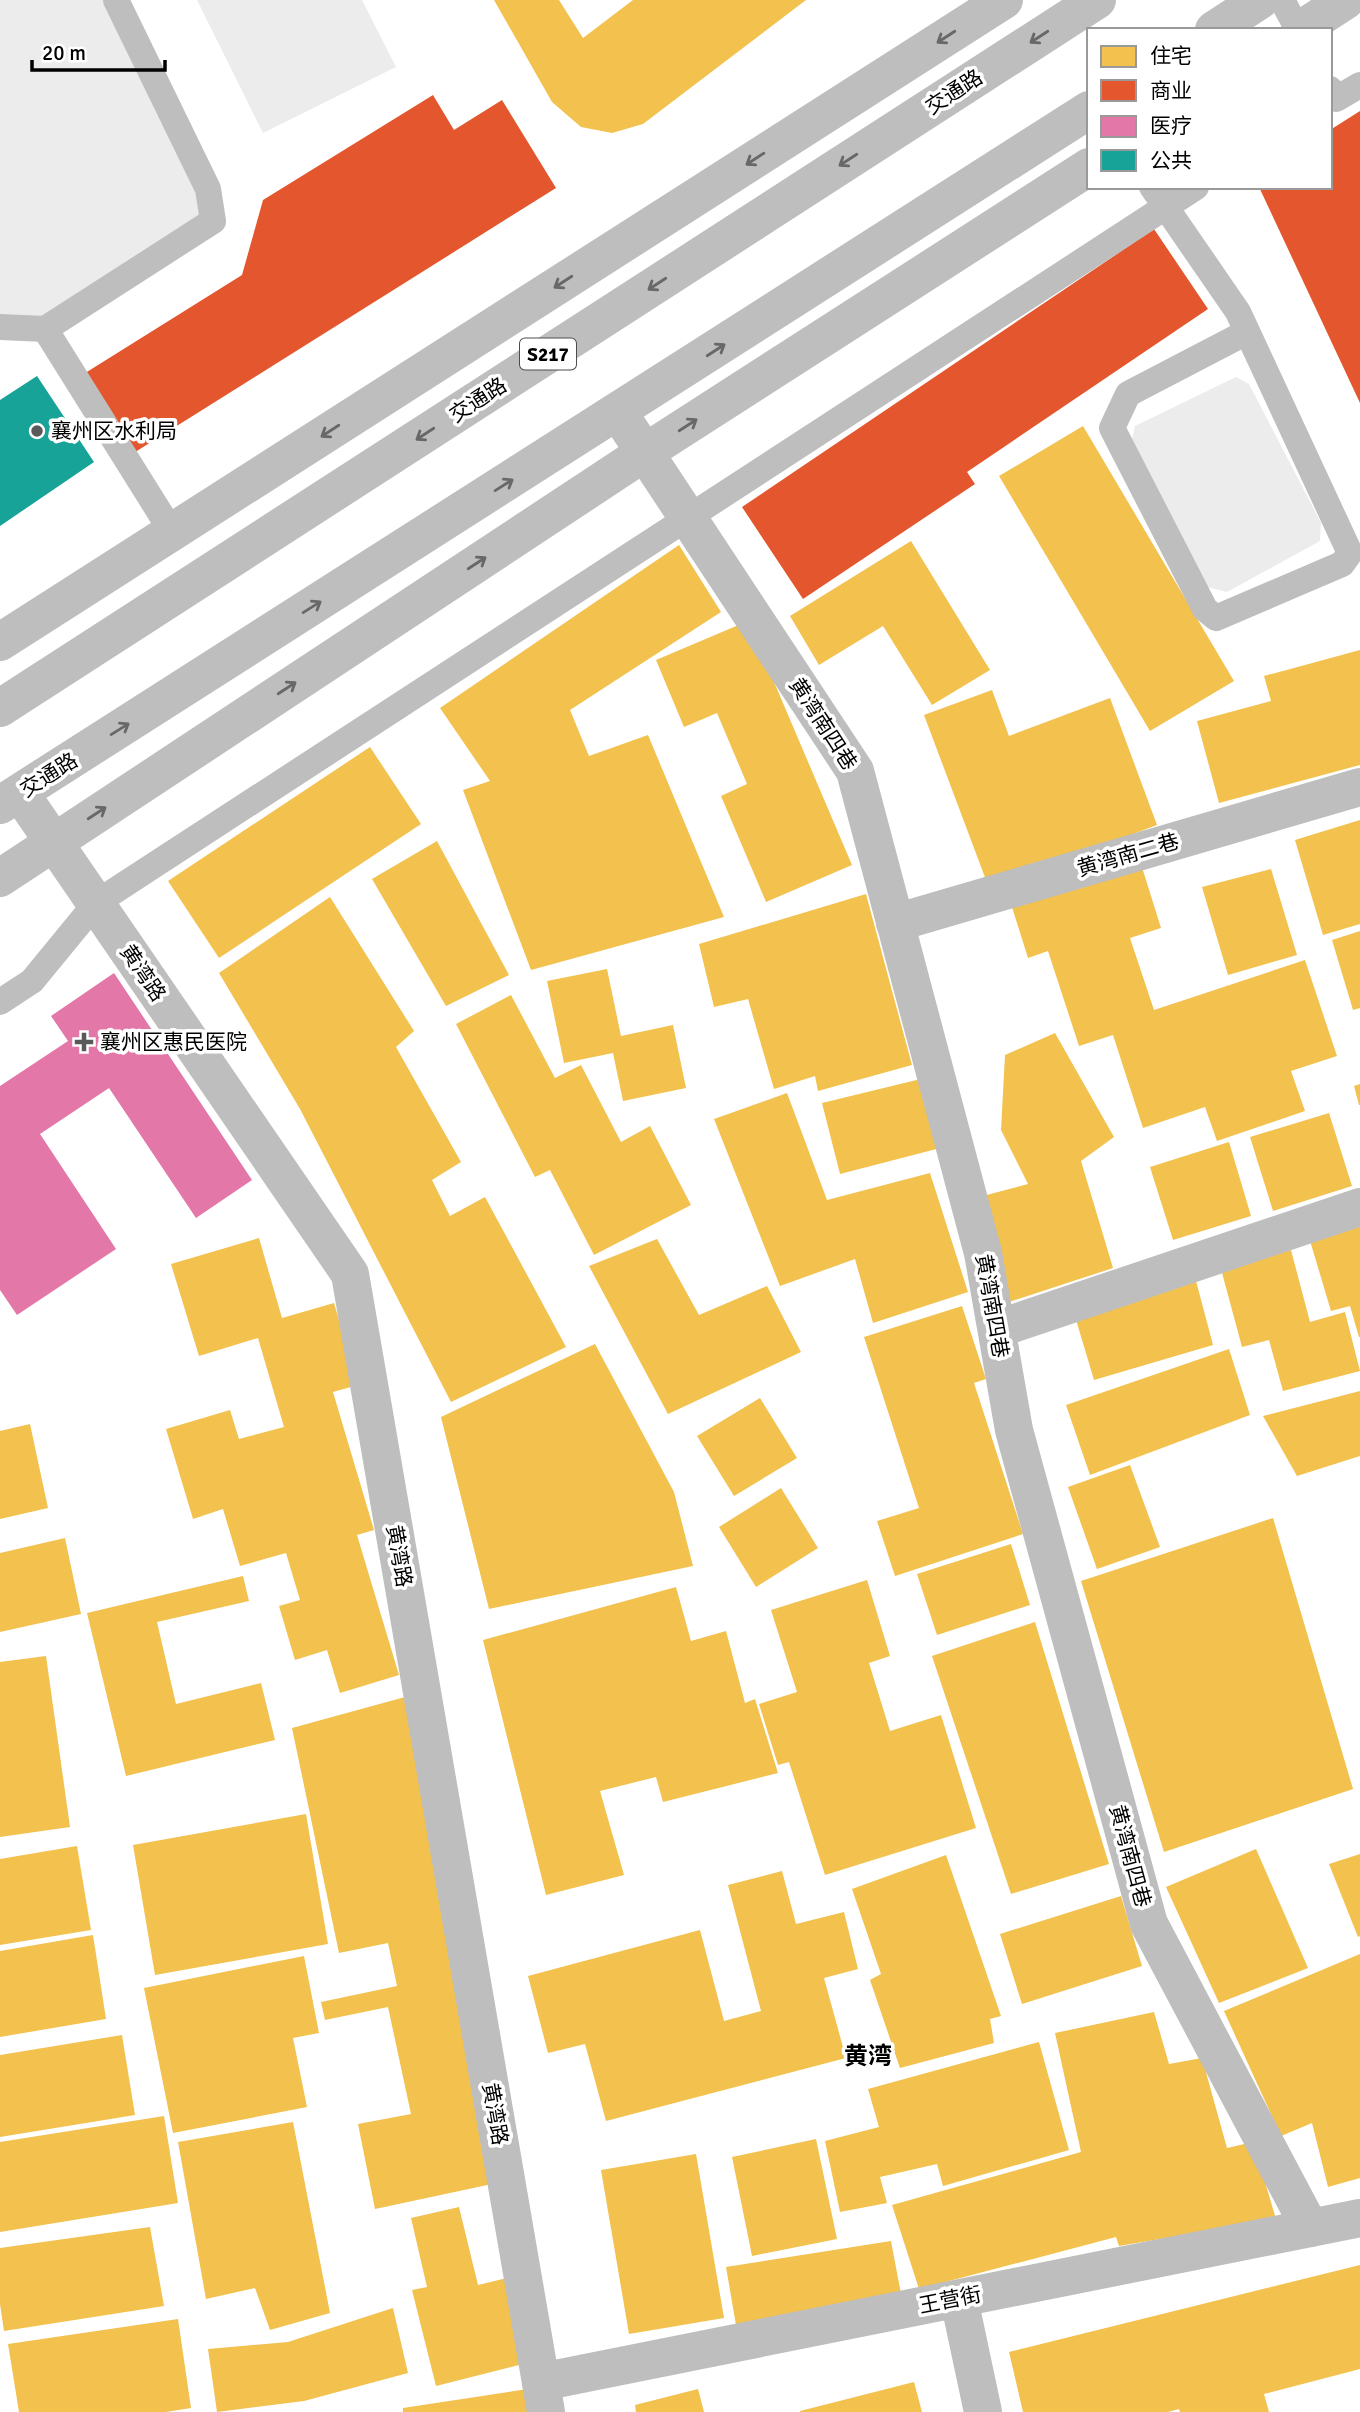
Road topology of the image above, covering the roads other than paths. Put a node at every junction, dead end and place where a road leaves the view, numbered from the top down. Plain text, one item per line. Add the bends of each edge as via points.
1 (116, 0) edge
2 (1004, 0) edge
3 (1097, 0) edge
4 (1260, 0) edge
5 (1282, 0) edge
6 (1346, 0) edge
7 (1217, 28) edge
8 (1298, 28) edge
9 (1302, 28) edge
10 (1360, 85) edge
11 (1332, 97) edge
12 (1087, 111) edge
13 (1087, 168) edge
14 (1189, 189) edge
15 (1159, 197) edge
16 (0, 327) edge
17 (45, 329) junction
18 (1247, 332) junction
19 (618, 412) junction
20 (644, 453) junction
21 (686, 516) junction
22 (172, 533) junction
23 (0, 642) edge
24 (0, 708) edge
25 (1360, 787) edge
26 (10, 799) edge
27 (54, 842) junction
28 (0, 878) edge
29 (96, 903) junction
30 (895, 923) junction
31 (0, 1002) edge
32 (1360, 1208) edge
33 (996, 1329) junction
34 (1360, 2218) edge
35 (1310, 2228) junction
36 (959, 2298) junction
37 (544, 2397) edge
38 (984, 2412) edge

1 - 17 lane via 208,189 213,221
2 -> 22 street
3 -> 24 street, 交通路 / S217
4 - 7 street
5 - 8 lane
6 - 9 street
10 - 11 lane
19 -> 12 street, 交通路
20 -> 13 street
14 - 15 lane
15 - 18 lane
15 - 21 lane
16 - 17 lane
17 - 22 lane
18 - 18 lane via 1350,553 1342,564 1216,618 1205,609 1112,429 1128,394
19 - 20 street, 黄湾南四巷
26 -> 19 street, 交通路
20 - 21 street, 黄湾南四巷
27 -> 20 street
21 - 29 lane
21 - 30 street, 黄湾南四巷 via 855,771
22 - 23 street
25 - 30 street, 黄湾南二巷
26 - 27 street, 黄湾路
27 - 28 street
27 - 29 street, 黄湾路
29 - 31 lane via 32,981
29 - 37 street, 黄湾路 via 350,1274
30 - 33 street, 黄湾南四巷 via 983,1254
32 - 33 street
33 - 35 street, 黄湾南四巷 via 1014,1430 1149,1924
34 - 35 street, 王营街
35 - 36 street, 王营街
36 - 37 street, 王营街
36 - 38 street

